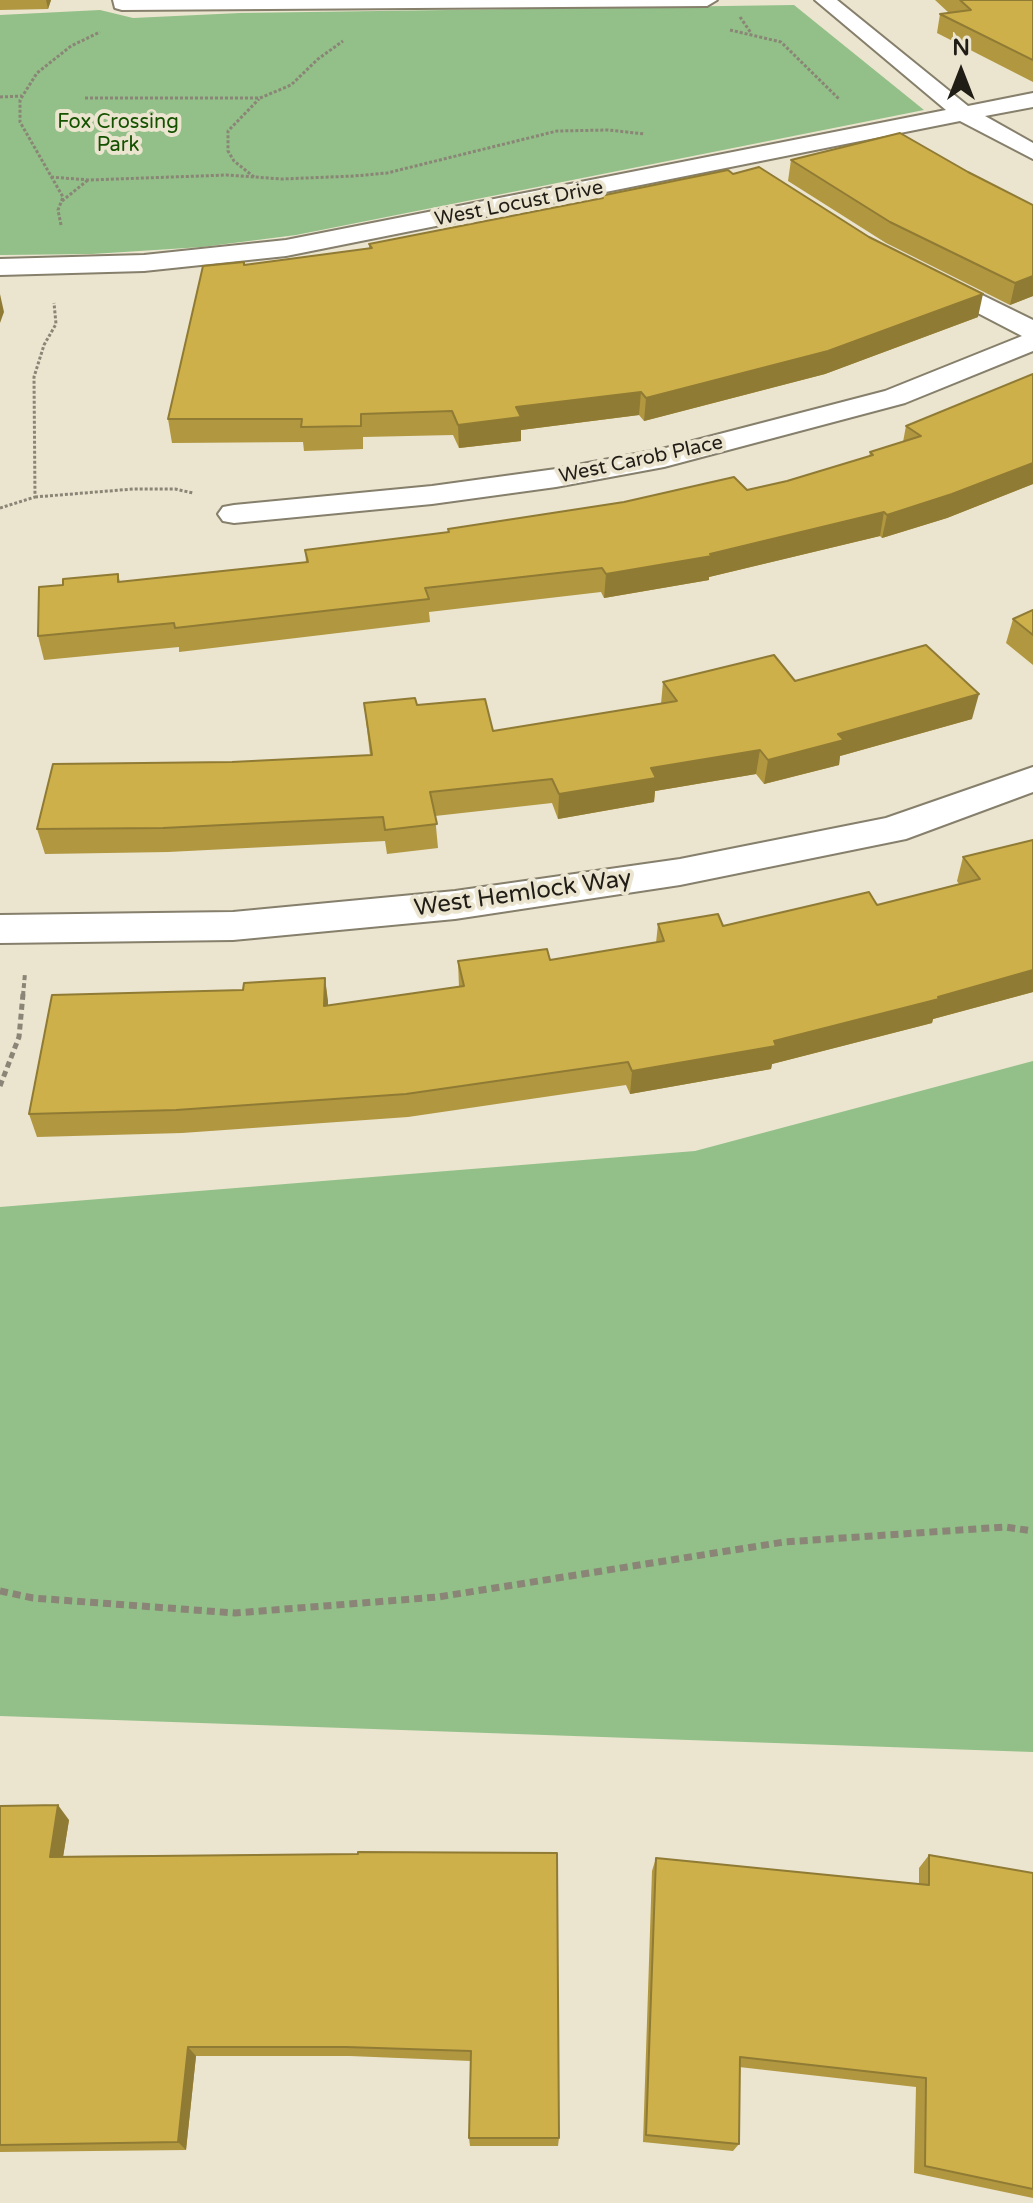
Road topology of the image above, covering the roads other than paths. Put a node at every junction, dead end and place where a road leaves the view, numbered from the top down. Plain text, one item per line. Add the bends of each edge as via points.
1 (707, 0) edge
2 (825, 0) edge
3 (123, 2) edge
4 (1033, 100) edge
5 (964, 114) junction
6 (1033, 152) edge
7 (735, 161) junction
8 (766, 181) edge
9 (903, 264) edge
10 (0, 267) edge
11 (1033, 331) edge
12 (1033, 341) edge
13 (234, 514) dead end
14 (1033, 779) edge
15 (15, 929) edge

1 - 3 street
2 - 5 street
4 - 5 street, West Locust Drive
5 - 6 street
5 - 7 street, West Locust Drive
7 - 8 street
7 - 10 street, West Locust Drive via 286,248 144,263
9 - 11 street
12 - 13 street, West Carob Place via 895,397 664,458 432,495
14 - 15 street, West Hemlock Way via 893,830 620,881 455,905 233,926

